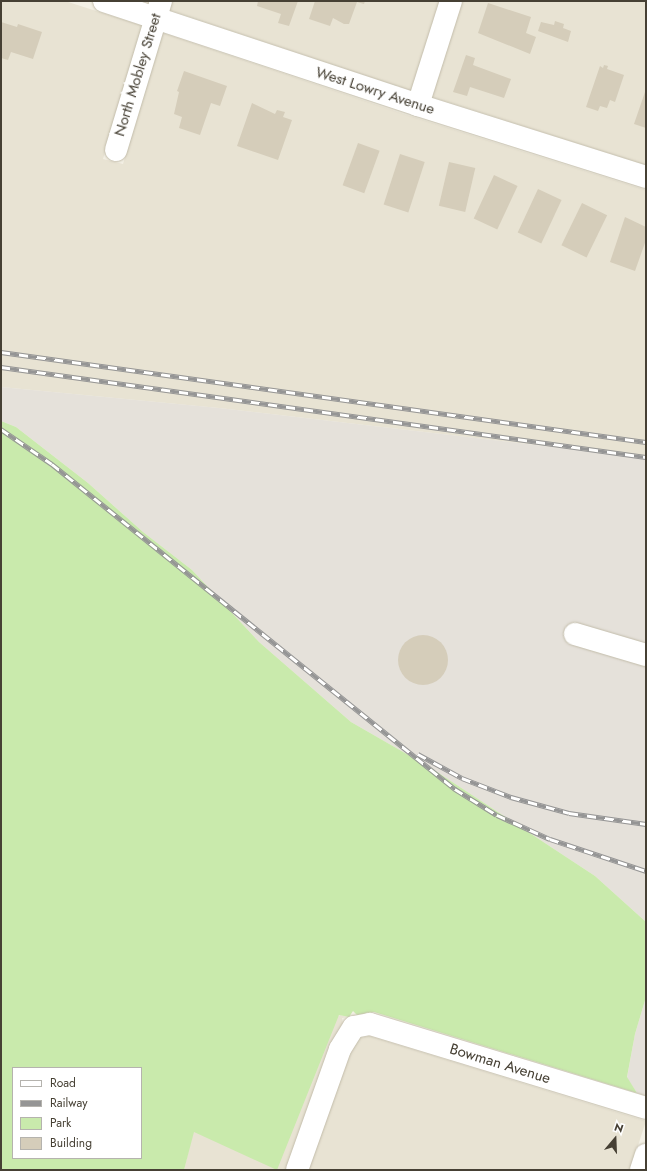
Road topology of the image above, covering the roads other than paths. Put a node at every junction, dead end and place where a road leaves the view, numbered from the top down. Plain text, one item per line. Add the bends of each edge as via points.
1 (104, 1) edge
2 (451, 1) edge
3 (158, 9) edge
4 (418, 106) junction
5 (116, 150) dead end
6 (646, 177) edge
7 (575, 634) dead end
8 (646, 655) edge
9 (646, 1108) edge
10 (646, 1155) edge
11 (297, 1170) edge
12 (641, 1170) edge

1 - 3 street, West Lowry Avenue
2 - 4 street
3 - 4 street, West Lowry Avenue
3 - 5 street, North Mobley Street
4 - 6 street, West Lowry Avenue
7 - 8 street
9 - 11 street, Bowman Avenue via 370,1024 354,1028 340,1048
10 - 12 street

